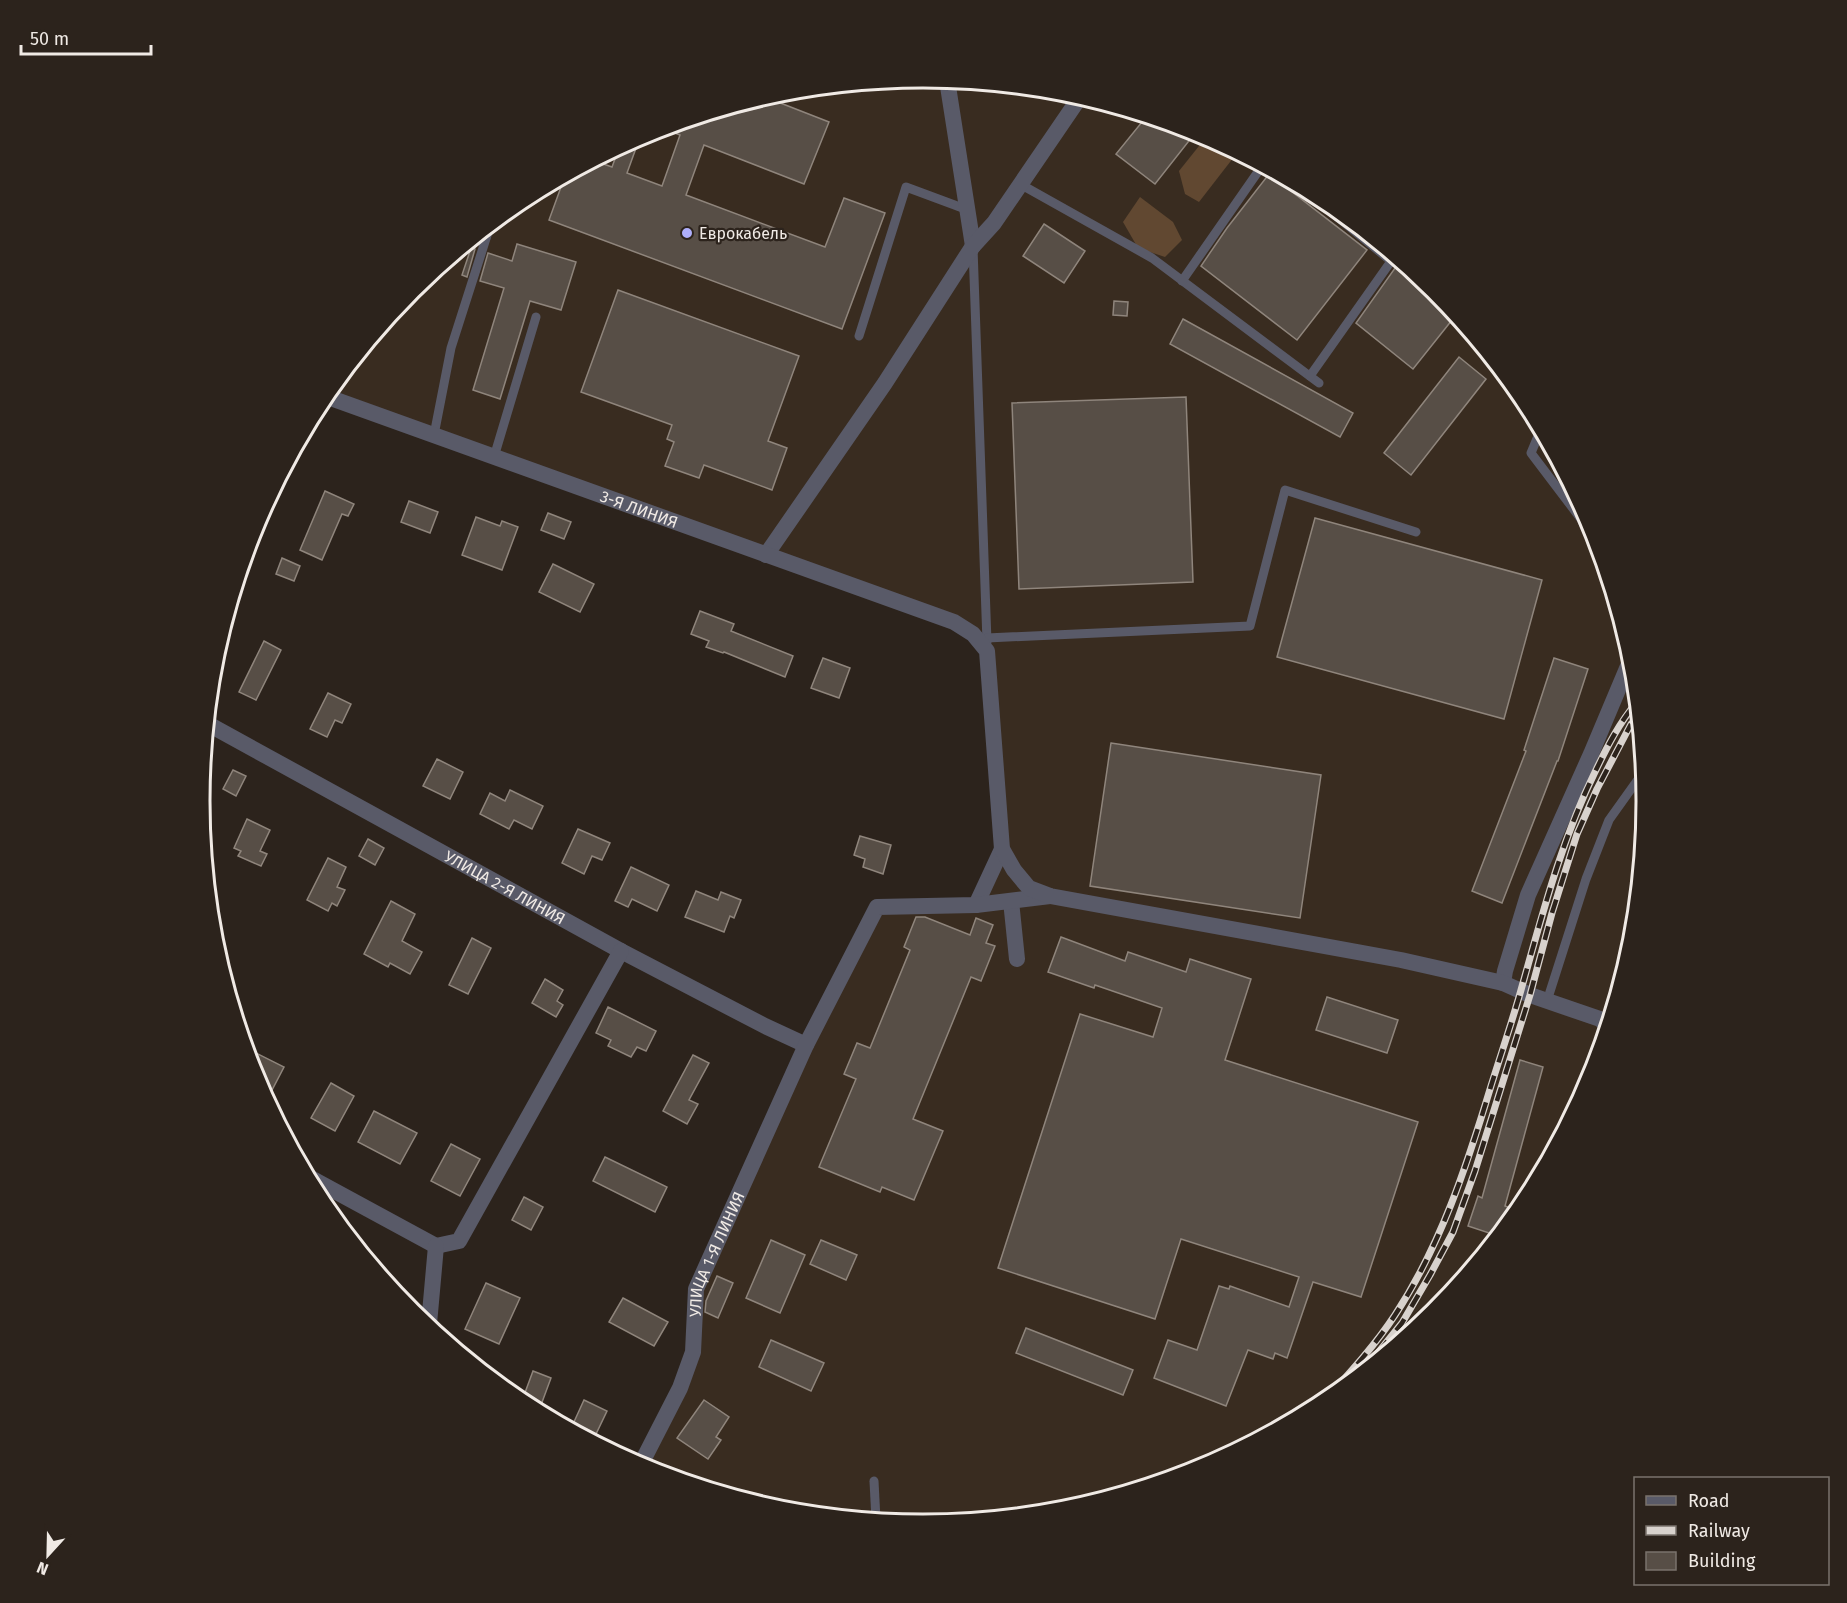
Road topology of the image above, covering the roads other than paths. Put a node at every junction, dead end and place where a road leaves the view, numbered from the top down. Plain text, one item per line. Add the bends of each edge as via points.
1 (948, 89) edge
2 (1075, 105) edge
3 (1258, 172) edge
4 (1020, 184) junction
5 (968, 210) junction
6 (486, 238) edge
7 (973, 246) junction
8 (1391, 262) edge
9 (1182, 281) junction
10 (536, 317) dead end
11 (859, 336) dead end
12 (1310, 376) junction
13 (1319, 383) dead end
14 (335, 400) edge
15 (434, 435) junction
16 (1537, 439) edge
17 (494, 457) junction
18 (1573, 508) edge
19 (1416, 532) dead end
20 (766, 555) junction
21 (987, 644) junction
22 (1625, 674) edge
23 (215, 728) edge
24 (1636, 783) edge
25 (1002, 849) junction
26 (1050, 896) junction
27 (1011, 901) junction
28 (976, 905) junction
29 (621, 951) junction
30 (1017, 958) dead end
31 (1503, 983) junction
32 (1547, 1001) junction
33 (1602, 1021) edge
34 (806, 1045) junction
35 (323, 1184) edge
36 (436, 1246) junction
37 (431, 1317) edge
38 (645, 1457) edge
39 (874, 1481) dead end
40 (876, 1513) edge

1 - 5 street
2 - 4 street
3 - 9 lane
4 - 7 street
4 - 9 lane via 1152,258
5 - 7 street
5 - 11 lane via 906,187
6 - 15 lane via 451,348
7 - 20 street
7 - 21 lane
8 - 12 lane
9 - 12 lane
10 - 17 lane
12 - 13 lane
14 - 15 street, 3-Я ЛИНИЯ
15 - 17 street, 3-Я ЛИНИЯ
16 - 18 lane via 1531,453
17 - 20 street, 3-Я ЛИНИЯ
19 - 21 lane via 1286,490 1250,626
20 - 21 street, 3-Я ЛИНИЯ via 954,622
21 - 25 street
22 - 31 street via 1528,895
23 - 29 street, УЛИЦА 2-Я ЛИНИЯ
24 - 32 lane via 1609,820
25 - 26 street via 1029,888
25 - 28 street
26 - 27 street
26 - 31 street via 1401,960
27 - 28 street
27 - 30 street
28 - 34 street, УЛИЦА 1-Я ЛИНИЯ via 877,907
29 - 34 street, УЛИЦА 2-Я ЛИНИЯ
29 - 36 street via 459,1241
31 - 32 street
32 - 33 street
34 - 38 street, УЛИЦА 1-Я ЛИНИЯ via 696,1289 693,1352 680,1388
35 - 36 street
36 - 37 street
39 - 40 lane

